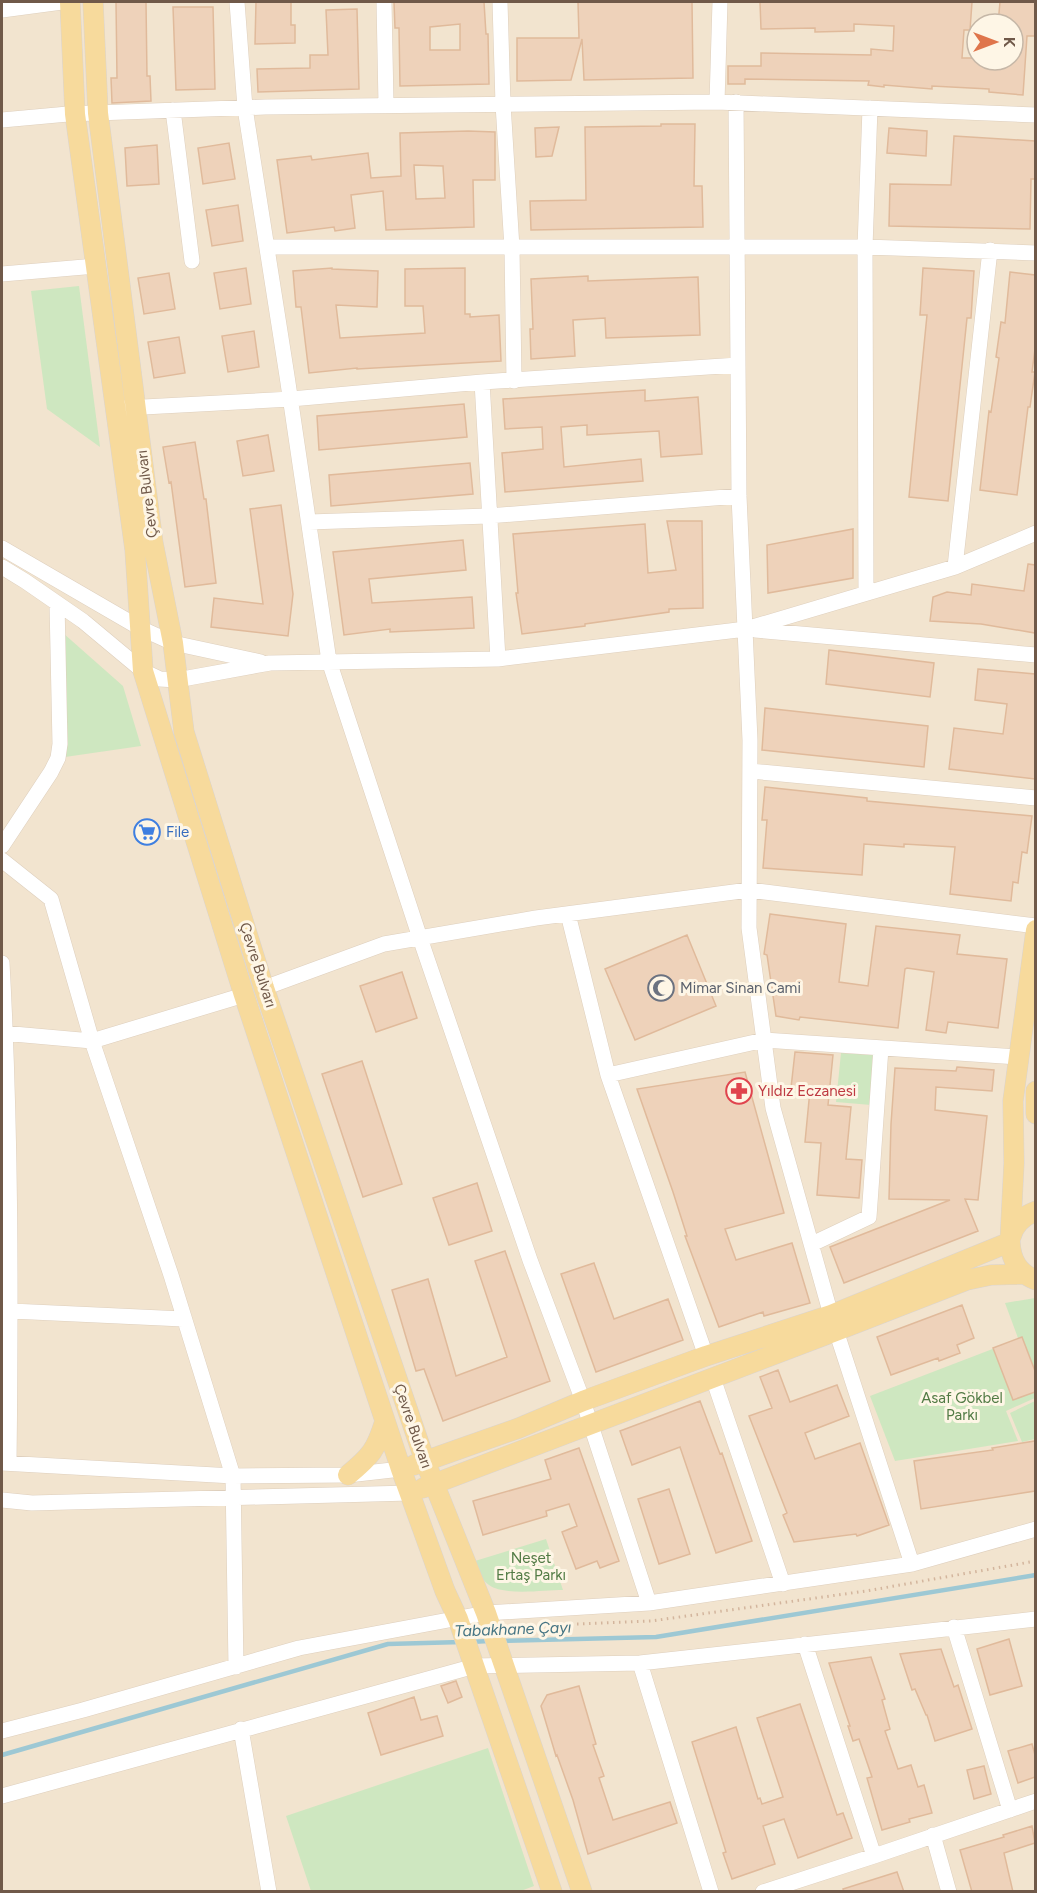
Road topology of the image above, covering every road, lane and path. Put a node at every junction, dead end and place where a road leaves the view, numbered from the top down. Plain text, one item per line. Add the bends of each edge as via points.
1 (62, 2) edge
2 (70, 2) edge
3 (93, 2) edge
4 (237, 2) edge
5 (384, 2) edge
6 (500, 2) edge
7 (720, 2) edge
8 (2, 10) edge
9 (717, 102) junction
10 (736, 102) junction
11 (386, 104) junction
12 (503, 104) junction
13 (245, 108) junction
14 (870, 108) junction
15 (173, 110) junction
16 (98, 113) junction
17 (75, 114) junction
18 (1035, 115) edge
19 (2, 120) edge
20 (267, 247) junction
21 (736, 247) junction
22 (865, 247) junction
23 (512, 248) junction
24 (990, 250) junction
25 (1035, 253) edge
26 (192, 261) dead end
27 (96, 266) junction
28 (2, 274) edge
29 (738, 365) junction
30 (514, 381) junction
31 (482, 382) junction
32 (291, 399) junction
33 (136, 407) junction
34 (116, 409) junction
35 (739, 496) junction
36 (488, 516) junction
37 (309, 522) junction
38 (1035, 533) edge
39 (2, 548) edge
40 (2, 567) edge
41 (955, 567) junction
42 (866, 593) junction
43 (57, 603) junction
44 (140, 628) junction
45 (746, 629) junction
46 (173, 643) junction
47 (1035, 655) edge
48 (498, 659) junction
49 (329, 661) junction
50 (270, 663) junction
51 (143, 671) junction
52 (177, 680) junction
53 (750, 771) junction
54 (1035, 798) edge
55 (2, 846) edge
56 (2, 860) edge
57 (749, 890) junction
58 (568, 914) junction
59 (1035, 926) edge
60 (1035, 930) edge
61 (420, 938) junction
62 (2, 963) edge
63 (264, 988) junction
64 (244, 995) junction
65 (4, 1034) edge
66 (764, 1040) junction
67 (92, 1041) junction
68 (881, 1048) junction
69 (1017, 1057) junction
70 (608, 1075) junction
71 (1035, 1091) edge
72 (1035, 1114) edge
73 (1035, 1211) edge
74 (1010, 1242) junction
75 (812, 1244) junction
76 (1029, 1277) edge
77 (6, 1309) edge
78 (183, 1319) junction
79 (834, 1323) junction
80 (706, 1356) junction
81 (713, 1378) junction
82 (583, 1401) junction
83 (385, 1421) junction
84 (589, 1425) junction
85 (425, 1461) junction
86 (5, 1463) edge
87 (401, 1469) junction
88 (348, 1475) junction
89 (233, 1476) junction
90 (433, 1483) junction
91 (410, 1493) junction
92 (235, 1499) junction
93 (2, 1500) edge
94 (1035, 1529) edge
95 (912, 1564) junction
96 (783, 1584) junction
97 (649, 1603) junction
98 (1035, 1619) edge
99 (489, 1622) junction
100 (461, 1626) junction
101 (954, 1627) junction
102 (805, 1644) junction
103 (501, 1658) junction
104 (472, 1659) junction
105 (639, 1663) junction
106 (236, 1666) junction
107 (241, 1730) junction
108 (2, 1731) edge
109 (2, 1796) edge
110 (1035, 1801) edge
111 (1010, 1810) junction
112 (933, 1835) junction
113 (873, 1857) junction
114 (269, 1892) edge
115 (552, 1892) edge
116 (582, 1892) edge
117 (711, 1892) edge
118 (763, 1892) edge
119 (949, 1892) edge

1 - 8 street
2 - 17 main road, Çevre Bulvarı
3 - 16 main road, Çevre Bulvarı
4 - 13 street
5 - 11 street
6 - 12 street
7 - 9 street
9 - 10 street
9 - 12 street
10 - 14 street
10 - 21 street
11 - 12 street
11 - 13 street
12 - 23 street
13 - 15 street
13 - 20 street
14 - 18 street
14 - 22 street
15 - 16 street
15 - 26 street
16 - 17 street
16 - 33 main road, Çevre Bulvarı
17 - 19 street
17 - 27 main road, Çevre Bulvarı
20 - 23 street
20 - 32 street
21 - 22 street
21 - 23 street
21 - 29 street
22 - 24 street
22 - 42 street
23 - 30 street
24 - 25 street
24 - 41 street
27 - 28 street
27 - 34 main road, Çevre Bulvarı
29 - 30 street
29 - 35 street
30 - 31 street
31 - 32 street
31 - 36 street
32 - 33 street
32 - 37 street
33 - 34 street
33 - 46 main road, Çevre Bulvarı via 153,543
34 - 44 main road, Çevre Bulvarı via 135,550
35 - 36 street
35 - 45 street
36 - 37 street
36 - 48 street
37 - 49 street
38 - 41 street
39 - 44 street
40 - 43 street
41 - 42 street
42 - 45 street
43 - 51 street
43 - 55 street via 58,758
44 - 46 street
44 - 51 main road, Çevre Bulvarı
45 - 47 street
45 - 48 street
45 - 53 street
46 - 50 street
46 - 52 main road, Çevre Bulvarı
48 - 49 street
49 - 50 street
49 - 61 street
50 - 52 street
51 - 52 street via 160,679
51 - 64 main road, Çevre Bulvarı
52 - 63 main road, Çevre Bulvarı via 184,732
53 - 54 street
53 - 57 street
56 - 67 street via 51,898
57 - 58 street
57 - 59 street
57 - 66 street via 749,928
58 - 61 street
58 - 70 street
60 - 69 main road
61 - 63 street via 384,944
61 - 82 street via 526,1249
62 - 65 street
63 - 64 main road
63 - 85 main road, Çevre Bulvarı
64 - 67 street
64 - 83 main road, Çevre Bulvarı
65 - 67 street
65 - 77 street
66 - 68 street
66 - 70 street
66 - 75 street via 773,1108
67 - 78 street
68 - 69 street
68 - 75 street via 868,1217
69 - 74 main road via 1012,1101
70 - 80 street
71 - 72 main road
73 - 74 main road via 1018,1222
74 - 76 main road via 1015,1265
74 - 79 main road
75 - 79 street
76 - 79 main road via 991,1275 967,1280
77 - 78 street
77 - 86 street
78 - 89 street
79 - 80 main road
79 - 81 main road
79 - 95 street
80 - 81 main road
80 - 82 main road
81 - 84 main road
81 - 96 street
82 - 84 street
82 - 85 main road
83 - 87 main road, Çevre Bulvarı
83 - 88 main road via 378,1444
84 - 90 main road
84 - 97 street
85 - 87 main road
85 - 90 main road, Çevre Bulvarı
86 - 89 street
87 - 88 street
87 - 91 main road, Çevre Bulvarı
88 - 89 street
89 - 92 street
90 - 91 main road
90 - 99 main road, Çevre Bulvarı
91 - 92 street
91 - 100 main road, Çevre Bulvarı
92 - 93 street via 32,1503
92 - 106 street
94 - 95 street
95 - 96 street
96 - 97 street
97 - 99 street
98 - 101 street
99 - 100 street
99 - 103 main road, Çevre Bulvarı
100 - 104 main road, Çevre Bulvarı
100 - 106 street via 299,1648
101 - 102 street
101 - 111 street
102 - 105 street
102 - 113 street
103 - 104 street
103 - 105 street
103 - 116 main road, Çevre Bulvarı
104 - 107 street
104 - 115 main road, Çevre Bulvarı
105 - 117 street
106 - 108 street
107 - 109 street
107 - 114 street
110 - 111 street
111 - 112 street
112 - 113 street
112 - 119 street
113 - 118 street

